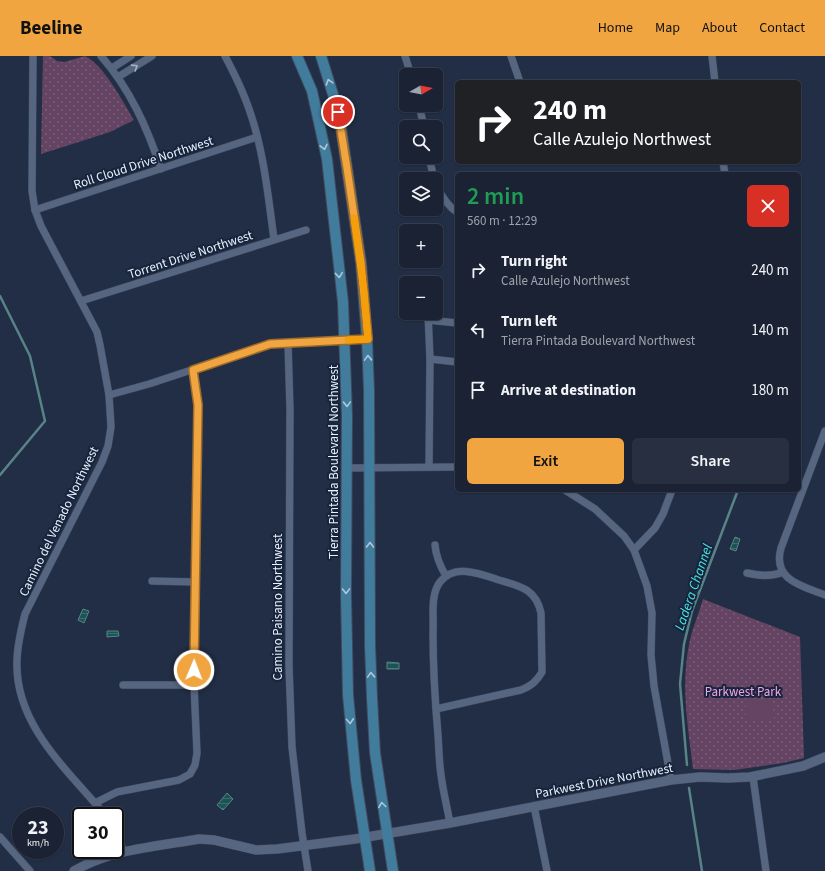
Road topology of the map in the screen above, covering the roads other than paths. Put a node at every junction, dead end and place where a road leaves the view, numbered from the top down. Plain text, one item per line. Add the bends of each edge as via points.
1 (34, 56) edge
2 (101, 56) edge
3 (131, 56) edge
4 (152, 56) edge
5 (224, 56) edge
6 (297, 56) edge
7 (320, 56) edge
8 (405, 56) edge
9 (511, 56) edge
10 (712, 56) edge
11 (112, 68) junction
12 (409, 68) edge
13 (118, 77) junction
14 (519, 80) edge
15 (715, 80) edge
16 (258, 137) junction
17 (161, 169) junction
18 (443, 198) edge
19 (35, 210) junction
20 (455, 211) edge
21 (306, 230) dead end
22 (274, 240) junction
23 (81, 301) junction
24 (428, 320) edge
25 (442, 320) edge
26 (455, 323) edge
27 (368, 339) junction
28 (345, 340) junction
29 (288, 343) junction
30 (430, 359) junction
31 (455, 362) edge
32 (193, 370) junction
33 (109, 395) junction
34 (825, 431) edge
35 (369, 467) junction
36 (429, 467) junction
37 (455, 467) edge
38 (347, 468) junction
39 (568, 492) edge
40 (671, 492) edge
41 (435, 545) dead end
42 (634, 550) junction
43 (782, 571) junction
44 (747, 573) dead end
45 (446, 576) junction
46 (152, 581) dead end
47 (196, 582) junction
48 (825, 595) edge
49 (123, 685) dead end
50 (194, 685) junction
51 (436, 709) junction
52 (825, 757) edge
53 (753, 777) junction
54 (671, 780) junction
55 (95, 803) junction
56 (534, 806) junction
57 (98, 807) edge
58 (450, 823) junction
59 (386, 834) junction
60 (0, 837) edge
61 (364, 838) junction
62 (303, 845) junction
63 (124, 852) edge
64 (99, 859) edge
65 (30, 871) edge
66 (74, 871) edge
67 (308, 871) edge
68 (370, 871) edge
69 (393, 871) edge
70 (547, 871) edge
71 (766, 871) edge

1 - 19 street, Camino del Venado Northwest via 32,191
2 - 11 street
3 - 11 street
13 -> 4 street
5 - 16 street via 238,81
6 -> 28 main road, Tierra Pintada Boulevard Northwest via 312,91 327,159
27 -> 7 main road via 361,263 340,121
8 - 12 street
9 - 14 street
10 - 15 street
11 - 13 street
13 - 17 street via 138,110
16 - 17 street, Roll Cloud Drive Northwest
16 - 22 street
17 - 19 street, Roll Cloud Drive Northwest
18 - 20 street
19 - 23 street, Camino del Venado Northwest
21 - 22 street, Torrent Drive Northwest
22 - 23 street, Torrent Drive Northwest
23 - 33 street, Camino del Venado Northwest via 97,332
24 - 30 street
25 - 26 street
27 - 28 street
35 -> 27 main road
28 - 29 street
28 -> 38 main road, Tierra Pintada Boulevard Northwest
29 - 32 street via 270,344
29 - 62 street, Camino Paisano Northwest via 289,673 292,747
30 - 31 street
30 - 36 street
32 - 33 street
32 - 47 street via 198,405
33 - 55 street, Camino del Venado Northwest via 111,427 108,446 25,614 17,663 20,687 35,728 48,749
34 - 43 street via 781,548 779,559
35 - 36 street
35 - 38 street
59 -> 35 main road via 375,753 372,698
36 - 37 street
38 -> 61 main road, Tierra Pintada Boulevard Northwest via 348,695
39 - 42 street via 595,509 624,536
40 - 42 street via 655,528
41 - 45 street via 436,554
42 - 54 street via 647,586 652,613 651,655 654,686
43 - 44 street via 765,576
43 - 48 street via 791,581
45 - 51 street via 436,588 434,601 433,676
45 - 51 street via 455,572 477,573 514,585 535,597 541,613 542,672 537,680 521,690
46 - 47 street
47 - 50 street
49 - 50 street
50 - 55 street via 197,753 190,774 179,780 117,792
51 - 58 street via 441,774
52 - 53 street, Parkwest Drive Northwest via 803,766
53 - 54 street, Parkwest Drive Northwest via 700,776
53 - 71 street
54 - 56 street, Parkwest Drive Northwest
55 - 57 street, Camino del Venado Northwest
56 - 58 street, Parkwest Drive Northwest
56 - 70 street
58 - 59 street, Parkwest Drive Northwest
59 - 61 street, Parkwest Drive Northwest
59 - 69 main road
60 - 65 street
61 - 62 street, Parkwest Drive Northwest
61 - 68 main road, Tierra Pintada Boulevard Northwest
62 - 63 street, Parkwest Drive Northwest via 277,850 256,850 214,840 200,840
62 - 67 street, Camino Paisano Northwest
64 - 66 street, Parkwest Drive Northwest

